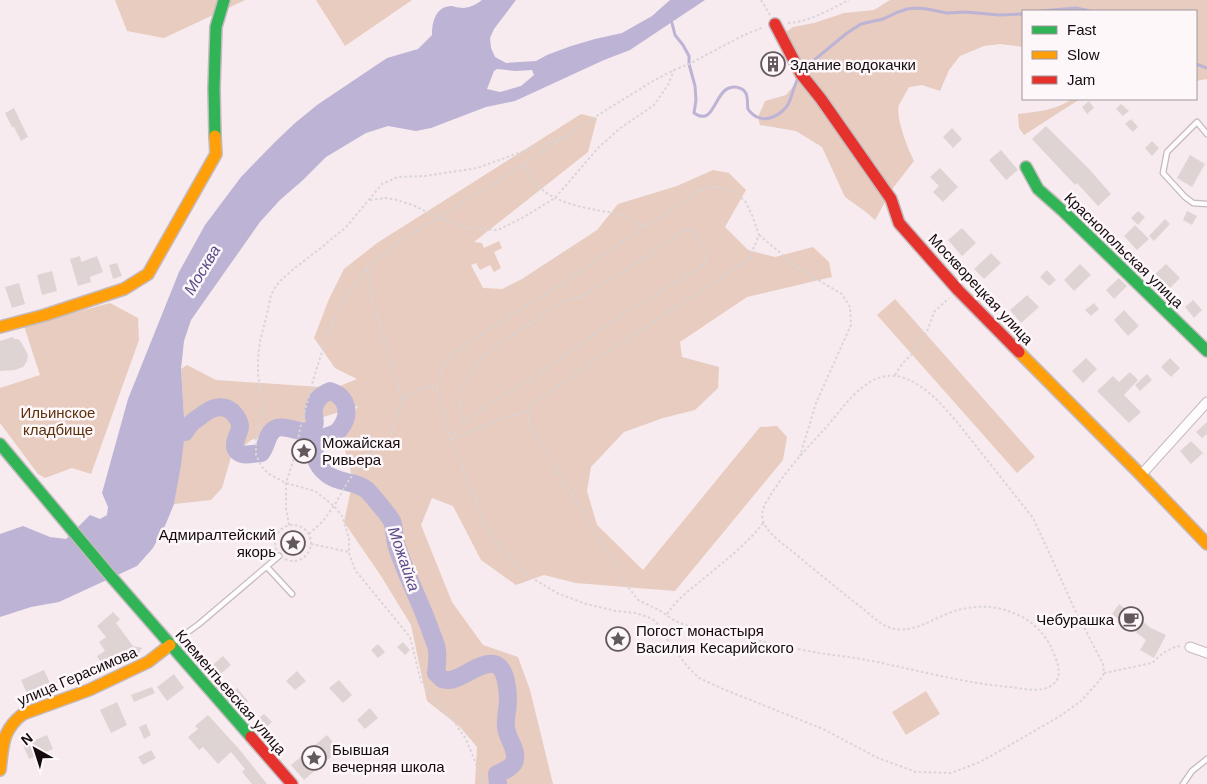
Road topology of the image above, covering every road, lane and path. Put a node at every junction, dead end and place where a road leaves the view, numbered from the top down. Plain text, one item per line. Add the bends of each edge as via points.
1 (224, 0) edge
2 (761, 0) edge
3 (775, 24) joint
4 (689, 64) dead end
5 (674, 70) junction
6 (1207, 134) edge
7 (568, 136) junction
8 (524, 164) junction
9 (1026, 167) dead end
10 (555, 198) junction
11 (368, 200) junction
12 (1207, 204) edge
13 (438, 218) junction
14 (643, 227) junction
15 (759, 235) junction
16 (367, 268) junction
17 (958, 290) junction
18 (0, 327) edge
19 (1207, 351) edge
20 (894, 376) junction
21 (436, 386) junction
22 (402, 400) junction
23 (1207, 402) edge
24 (528, 411) junction
25 (462, 422) junction
26 (451, 439) junction
27 (0, 444) edge
28 (799, 458) junction
29 (1141, 475) junction
30 (286, 483) junction
31 (334, 506) junction
32 (764, 522) junction
33 (289, 525) junction
34 (309, 534) junction
35 (312, 544) junction
36 (1207, 544) edge
37 (349, 552) junction
38 (279, 556) junction
39 (267, 567) junction
40 (292, 594) dead end
41 (667, 614) junction
42 (170, 645) junction
43 (1190, 647) joint
44 (1207, 653) edge
45 (1104, 673) junction
46 (1207, 759) edge
47 (0, 770) edge
48 (292, 784) edge
49 (484, 784) edge
50 (1184, 784) edge

1 - 18 street via 216,27 216,154 148,274 124,290
2 - 3 path
3 - 17 street, Москворецкая улица via 801,74 891,199 899,223
4 - 5 path
5 - 7 path
5 - 10 path via 654,105 598,148
6 - 12 lane via 1197,122 1166,152 1163,173 1193,203
7 - 8 path
7 - 11 path via 477,168 398,177 382,184
8 - 10 path via 533,180
8 - 13 path
9 - 19 street, Краснопольская улица via 1038,189
10 - 13 path via 498,230 468,228
10 - 14 path via 572,205 621,214 633,218
11 - 13 path via 397,200
11 - 30 path via 346,227 280,281 271,295 258,358 264,406 256,454 269,474
13 - 16 path via 400,241
14 - 15 path via 705,189 719,187 734,192 745,201
14 - 21 path via 564,283 449,356
15 - 24 path via 750,257 743,263 550,391
15 - 28 path via 802,270 842,294 850,307 851,325 816,403
16 - 22 path via 372,300
16 - 30 path via 340,305 328,333
17 - 20 path via 934,312 918,348
17 - 29 street, Москворецкая улица
20 - 28 path via 877,378 859,388
20 - 45 path via 923,386 945,408 1033,518 1103,664
21 - 22 path via 420,388
21 - 26 path
22 - 31 path via 389,441 366,458
23 - 29 street
24 - 26 path
24 - 41 path via 531,429 623,580 638,600
25 - 25 path via 530,380 623,314 705,264 704,245 693,230 684,230 584,295 564,301 481,358 458,393
25 - 26 path
26 - 45 path via 485,525 506,556 524,573 557,593 586,604 648,617 662,629 699,678 916,772 951,773 980,762 1081,701
27 - 42 street, Клементьевская улица
28 - 32 path via 766,502 762,512
29 - 36 street, Москворецкая улица
30 - 31 path via 315,491
30 - 33 path
31 - 34 path
31 - 37 path via 342,516 349,538
32 - 41 path via 741,548 683,595
32 - 41 path via 772,534 799,558 884,625 902,630 959,609 986,605 1026,618 1047,638 1056,656 1057,681 1050,687 1036,690 988,685 737,637 685,625
33 - 34 path via 302,526
33 - 38 path via 281,528 275,536 274,547
34 - 35 path
35 - 37 path
35 - 38 path via 308,554 299,560 288,561
37 - 49 path via 355,570 410,637 421,681 466,739
38 - 39 lane
39 - 40 lane
39 - 42 lane
42 - 47 street, улица Герасимова via 148,662 113,679 16,719 6,733
42 - 48 street, Клементьевская улица
43 - 44 street
43 - 45 path via 1177,646 1152,663
46 - 50 lane via 1192,771

